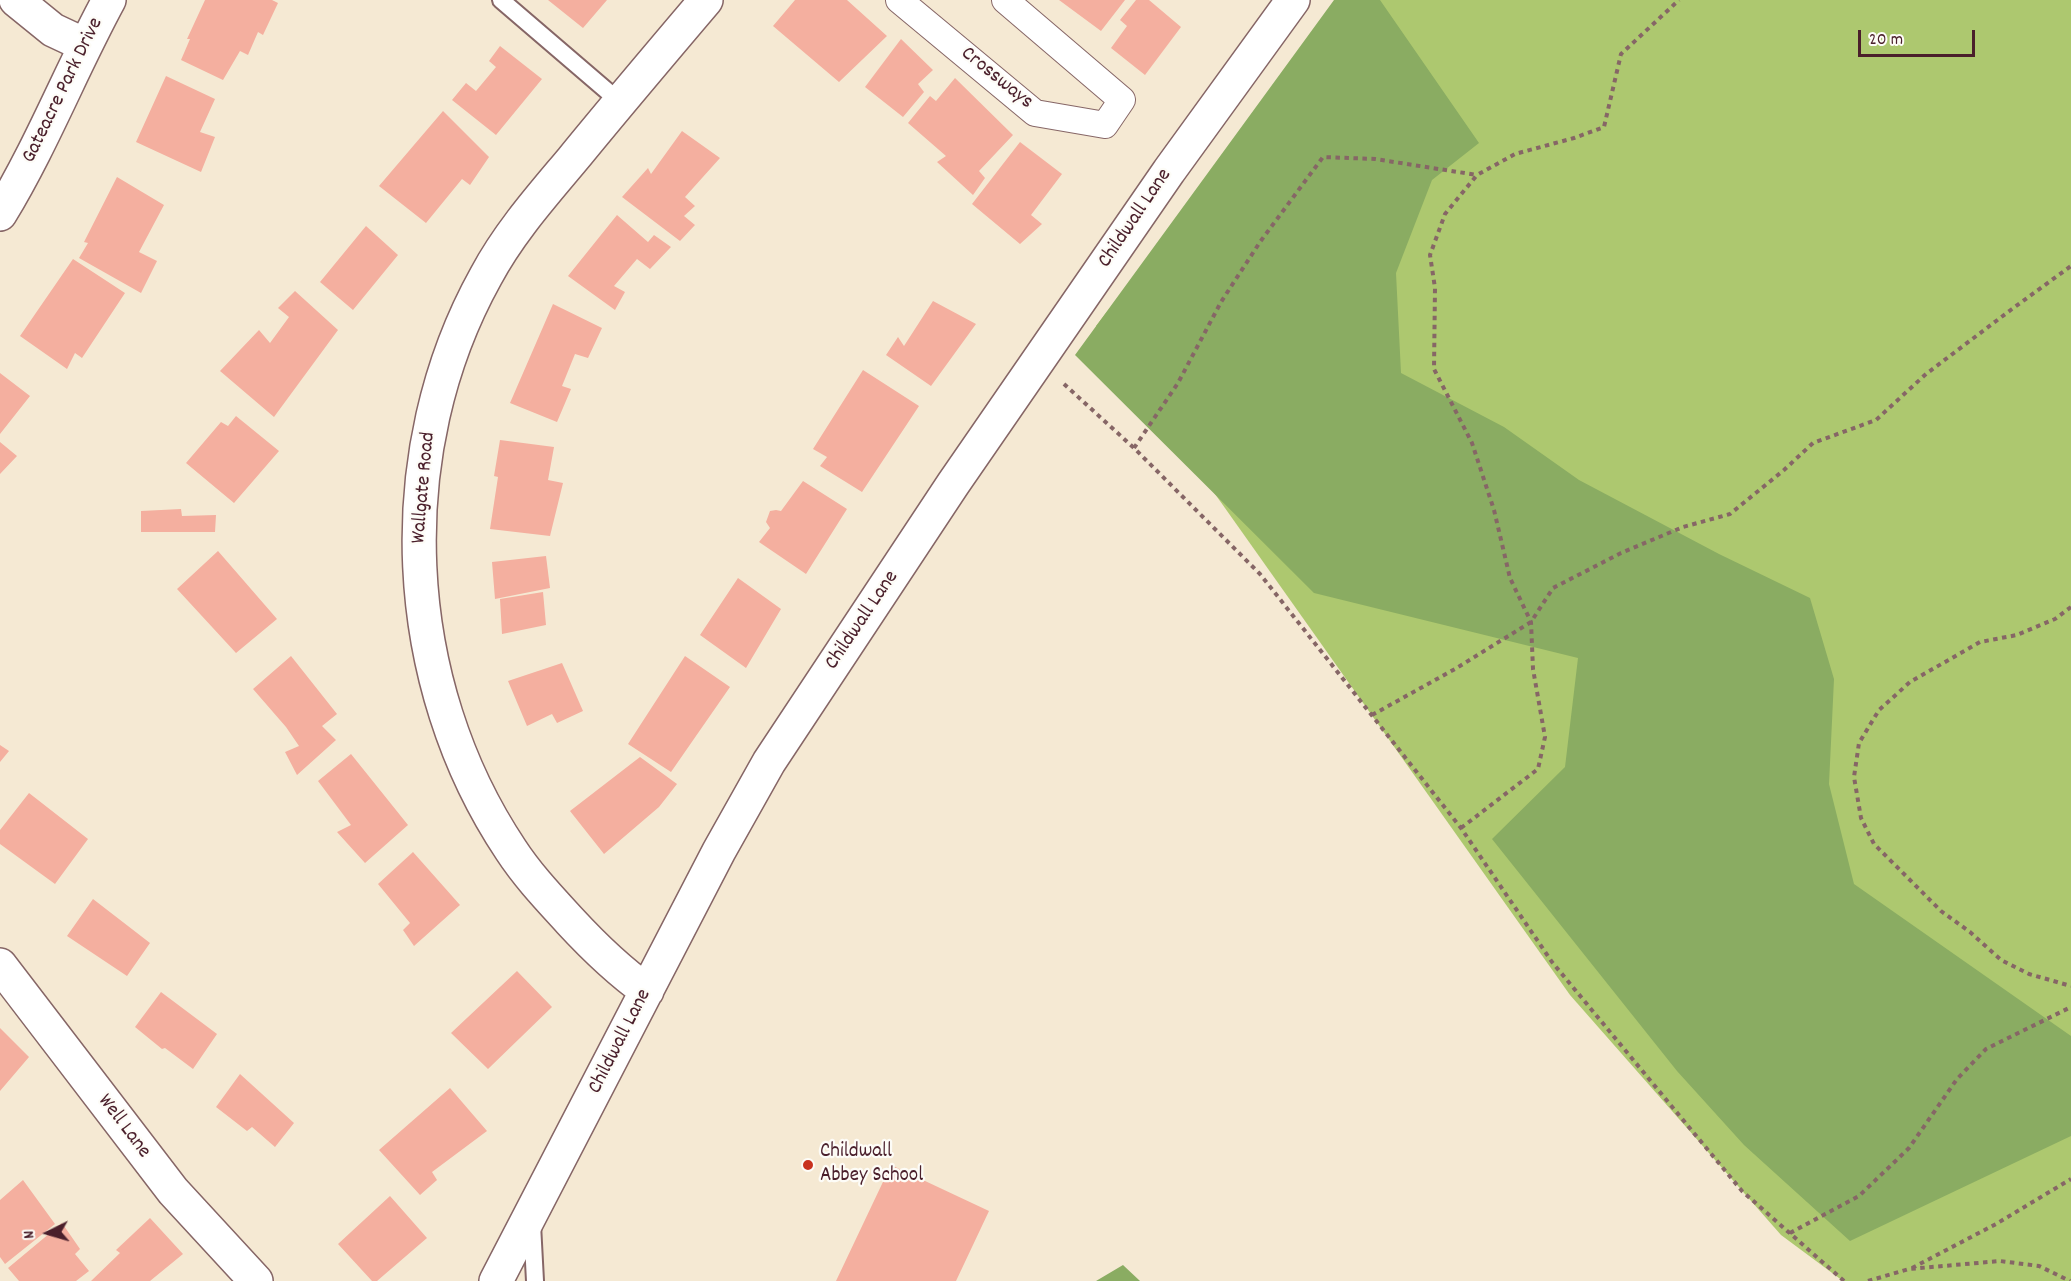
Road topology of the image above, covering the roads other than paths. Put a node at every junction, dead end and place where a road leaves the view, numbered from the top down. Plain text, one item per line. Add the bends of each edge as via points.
1 (16, 0) edge
2 (110, 0) edge
3 (501, 0) edge
4 (706, 0) edge
5 (899, 0) edge
6 (1005, 0) edge
7 (1293, 0) edge
8 (85, 45) junction
9 (620, 102) junction
10 (0, 214) edge
11 (0, 965) edge
12 (647, 991) junction
13 (532, 1214) junction
14 (256, 1281) edge
15 (496, 1281) edge
16 (535, 1281) edge

1 - 8 street via 53,30
2 - 8 street, Gateacre Park Drive
3 - 9 lane
4 - 9 street, Wallgate Road
5 - 6 street, Crossways via 1035,113 1105,125 1122,100
7 - 12 street, Childwall Lane via 1169,171 953,484 769,762
8 - 10 street, Gateacre Park Drive via 30,162
9 - 12 street, Wallgate Road via 512,233 461,327 442,381 422,471 420,560 426,622 446,716 487,809 510,849 544,892 610,962
11 - 14 street, Well Lane via 173,1191
12 - 13 street, Childwall Lane
13 - 15 street, Childwall Lane
13 - 16 lane

